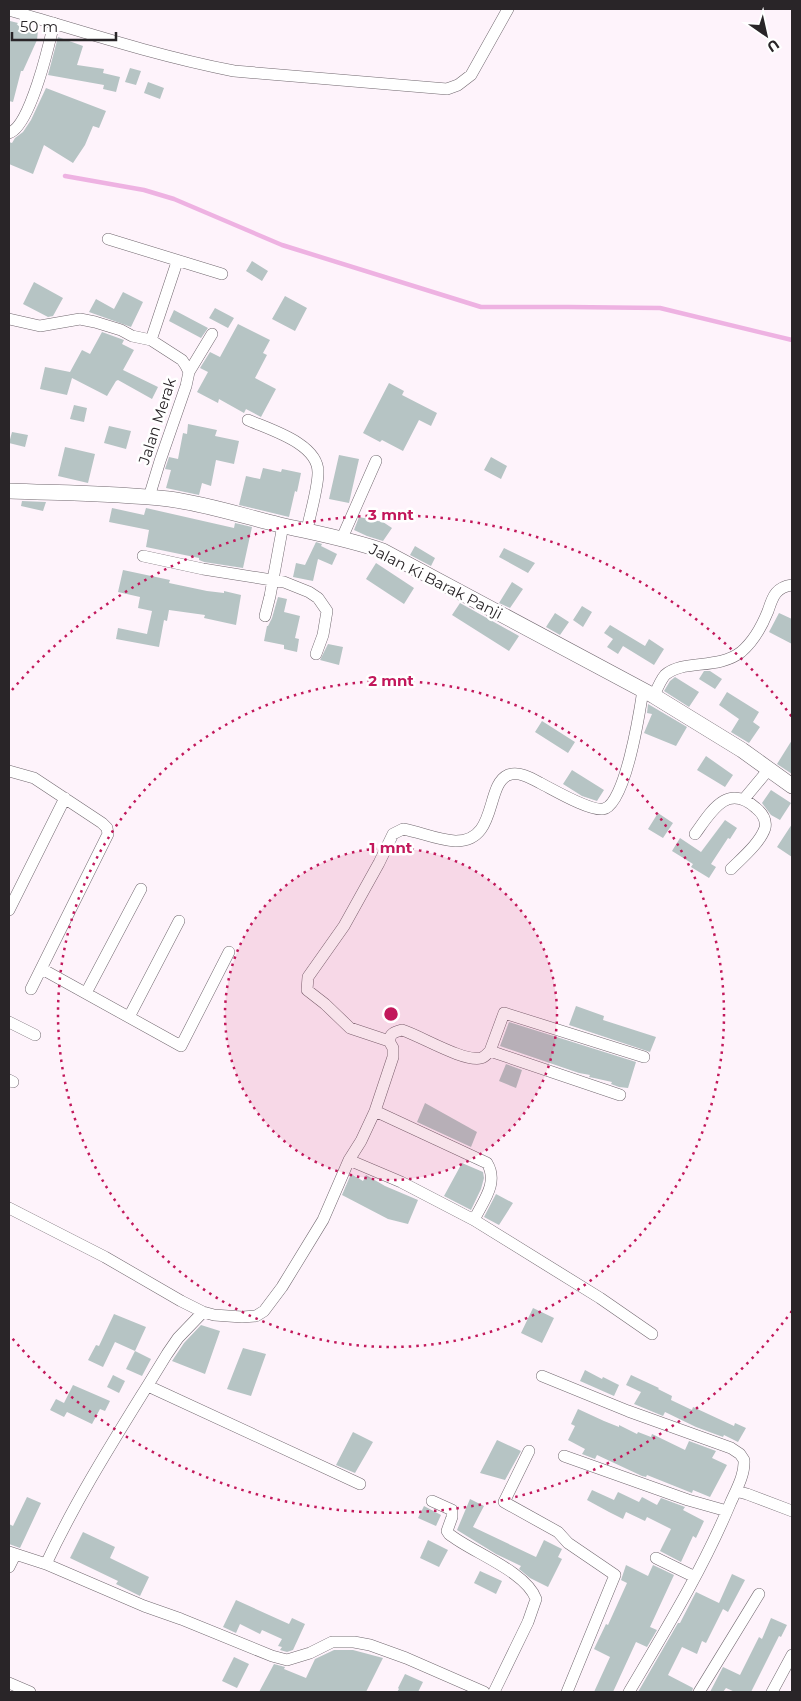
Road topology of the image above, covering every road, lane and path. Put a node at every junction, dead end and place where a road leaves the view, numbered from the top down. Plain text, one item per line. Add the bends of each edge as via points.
1 (508, 9) edge
2 (9, 10) edge
3 (54, 23) junction
4 (9, 132) edge
5 (108, 239) dead end
6 (177, 262) junction
7 (222, 274) dead end
8 (9, 319) edge
9 (212, 334) dead end
10 (151, 340) junction
11 (189, 372) junction
12 (248, 420) dead end
13 (376, 461) dead end
14 (9, 492) edge
15 (149, 497) junction
16 (283, 525) junction
17 (307, 530) junction
18 (342, 538) junction
19 (143, 556) dead end
20 (273, 579) junction
21 (792, 585) edge
22 (265, 616) dead end
23 (316, 654) dead end
24 (649, 693) junction
25 (769, 769) junction
26 (9, 771) edge
27 (792, 786) edge
28 (65, 798) junction
29 (744, 799) junction
30 (695, 834) dead end
31 (731, 869) dead end
32 (141, 889) dead end
33 (9, 910) edge
34 (179, 921) dead end
35 (230, 952) dead end
36 (42, 968) junction
37 (31, 989) dead end
38 (86, 993) junction
39 (129, 1017) junction
40 (9, 1022) edge
41 (35, 1035) dead end
42 (389, 1041) junction
43 (490, 1051) junction
44 (644, 1057) dead end
45 (620, 1094) dead end
46 (375, 1111) junction
47 (349, 1160) junction
48 (9, 1208) edge
49 (474, 1220) junction
50 (202, 1312) junction
51 (652, 1334) dead end
52 (542, 1376) dead end
53 (148, 1386) junction
54 (529, 1451) dead end
55 (564, 1456) dead end
56 (360, 1484) dead end
57 (736, 1491) junction
58 (432, 1501) dead end
59 (727, 1511) junction
60 (792, 1511) edge
61 (12, 1553) edge
62 (656, 1558) dead end
63 (46, 1564) junction
64 (9, 1567) edge
65 (695, 1577) junction
66 (759, 1594) dead end
67 (792, 1655) edge
68 (9, 1683) edge
69 (30, 1692) edge
70 (484, 1692) edge
71 (494, 1692) edge
72 (567, 1692) edge
73 (629, 1692) edge
74 (700, 1692) edge
75 (772, 1692) edge

1 - 3 street via 470,75 447,90 234,71 130,47
2 - 3 street
3 - 4 street via 39,81 22,122
5 - 6 street
6 - 7 street
6 - 10 street
8 - 10 street, Jalan Merak via 40,326 80,318
9 - 11 street
10 - 11 street, Jalan Merak via 182,360
11 - 15 street, Jalan Merak
12 - 17 street via 292,439 316,459 318,473
13 - 18 street
14 - 15 street, Jalan Ki Barak Panji via 81,492
15 - 16 street, Jalan Ki Barak Panji via 201,505
16 - 17 street, Jalan Ki Barak Panji
16 - 20 street
17 - 18 street, Jalan Ki Barak Panji
18 - 24 street, Jalan Ki Barak Panji via 393,556
19 - 20 street
20 - 22 street
20 - 23 street via 309,592 324,604 327,611
21 - 24 street via 784,586 775,594 761,626 741,652 713,664 671,671
24 - 25 street, Jalan Ki Barak Panji
24 - 42 street via 630,758 608,807 602,810 584,805 524,775 509,775 499,784 488,818 468,839 455,841 403,829 393,834 344,926 306,984 306,990 350,1028
25 - 27 street, Jalan Ki Barak Panji
25 - 29 street
26 - 28 street via 34,778
28 - 33 street
28 - 36 street via 102,823 108,834
29 - 30 street via 727,799 717,806
29 - 31 street via 763,814 765,829
32 - 38 street
34 - 39 street
35 - 39 street via 181,1046
36 - 37 street
36 - 38 street
38 - 39 street
40 - 41 street
42 - 43 street via 394,1032 402,1030 468,1057 479,1058
42 - 46 street via 393,1048 392,1057
43 - 44 street via 504,1012
43 - 45 street
46 - 47 street
46 - 49 street via 487,1163 492,1180
47 - 49 street via 401,1182
47 - 50 street via 323,1220 264,1311 256,1316 242,1317
48 - 50 street
49 - 51 street
50 - 53 street via 178,1338
52 - 57 street via 732,1448 744,1460
53 - 56 street
53 - 63 street via 83,1493
54 - 72 street via 504,1502 558,1532 568,1543 615,1576
55 - 59 street
57 - 59 street
57 - 60 street
58 - 71 street via 453,1513 449,1534 510,1572 530,1588 536,1599
59 - 65 street
61 - 63 street
61 - 64 street
62 - 65 street
63 - 70 street via 272,1656 287,1660 332,1642 354,1642 406,1658
65 - 73 street
66 - 74 street
67 - 75 street
68 - 69 street

